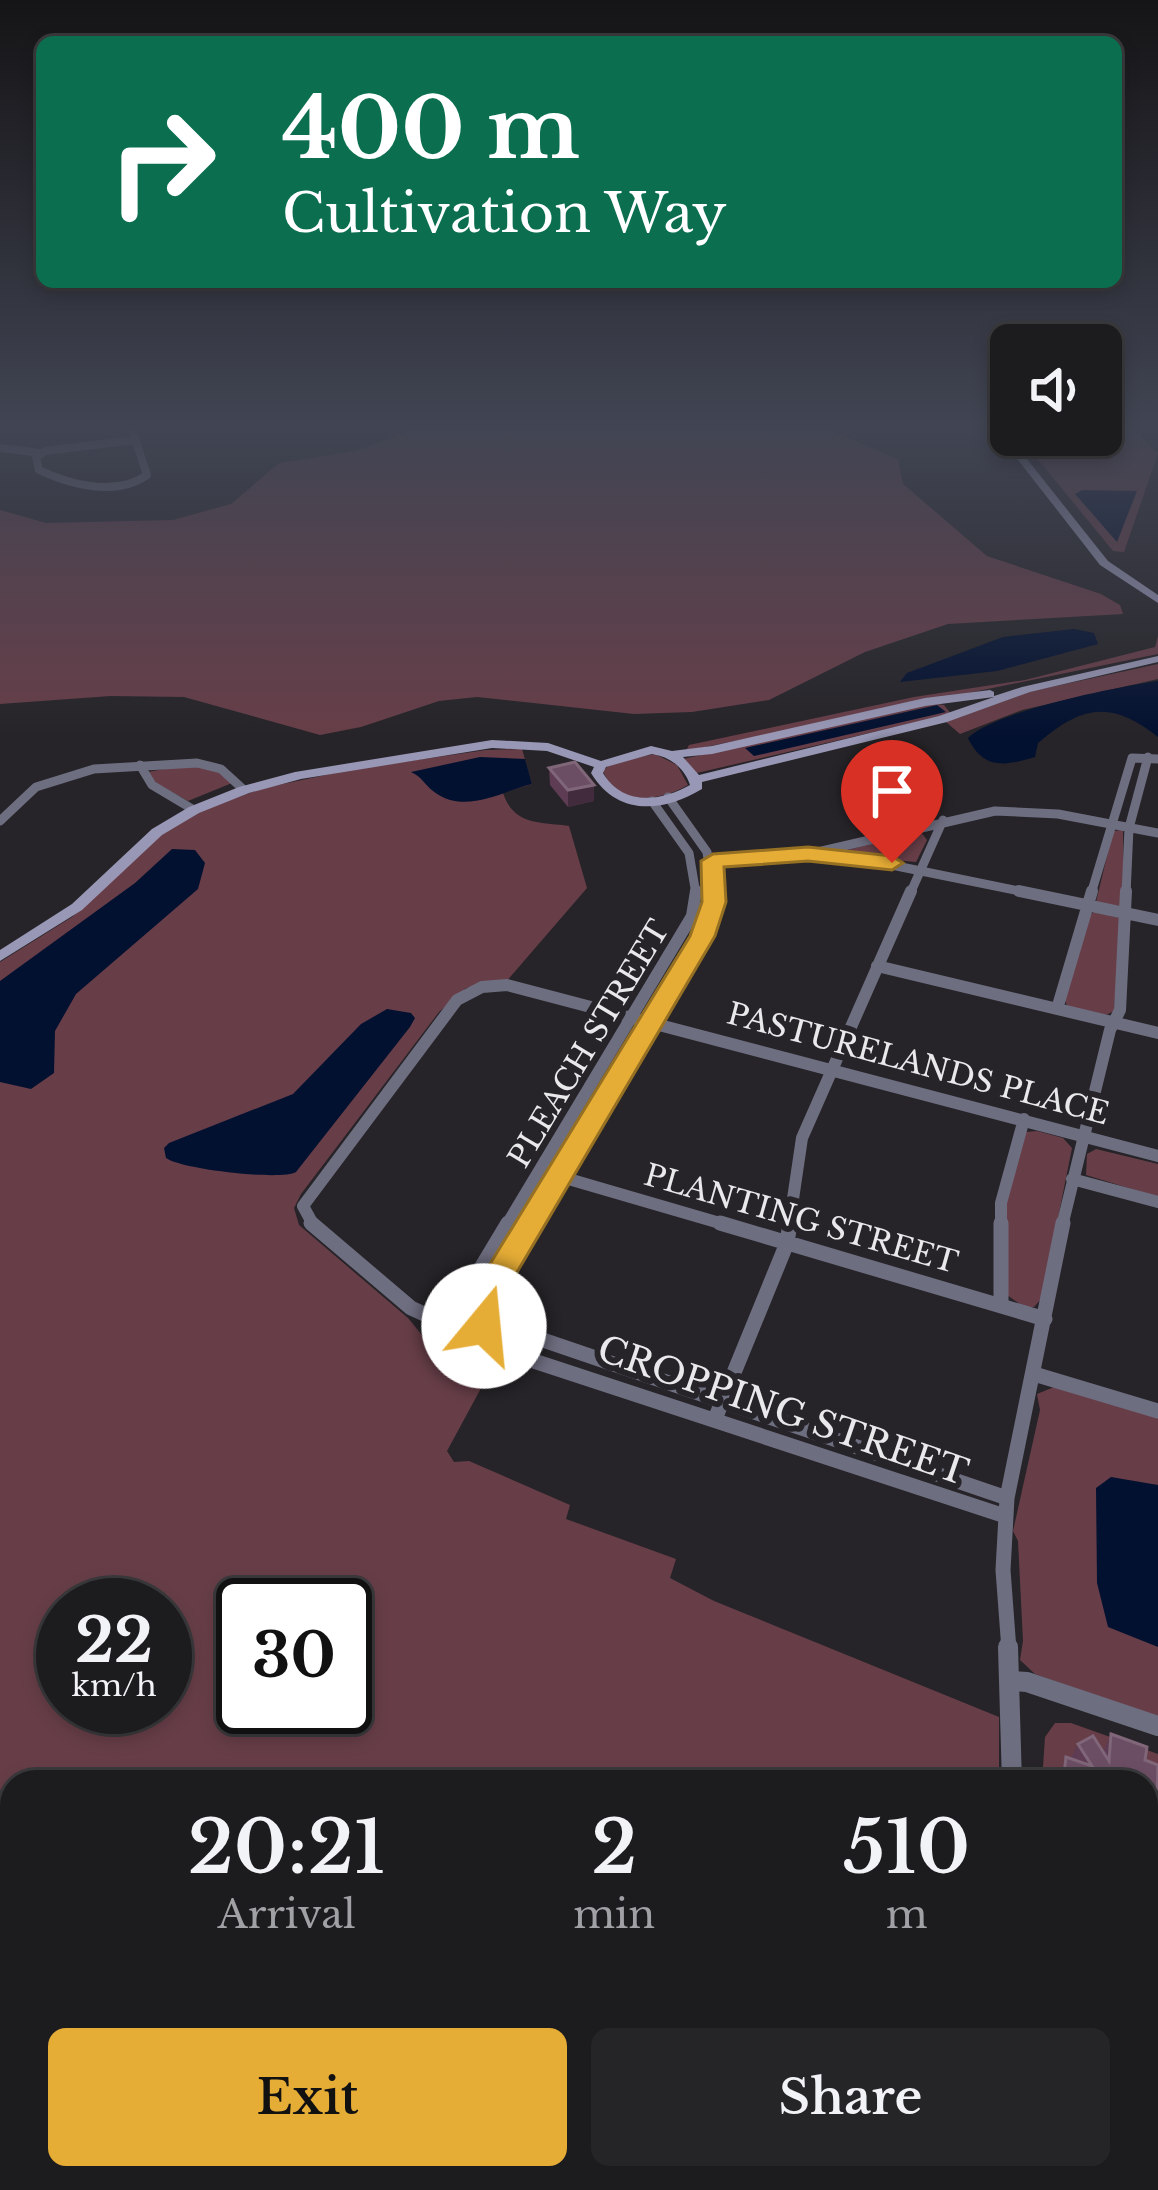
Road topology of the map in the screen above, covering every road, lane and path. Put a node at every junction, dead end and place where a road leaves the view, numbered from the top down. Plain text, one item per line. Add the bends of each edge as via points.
1 (1079, 531) edge
2 (1158, 600) edge
3 (1158, 659) edge
4 (1026, 689) junction
5 (936, 700) junction
6 (954, 715) junction
7 (674, 754) junction
8 (1147, 757) edge
9 (140, 765) junction
10 (602, 765) junction
11 (697, 779) junction
12 (244, 790) junction
13 (668, 797) junction
14 (652, 801) junction
15 (194, 810) junction
16 (943, 820) junction
17 (0, 821) edge
18 (1112, 824) junction
19 (1129, 827) junction
20 (1158, 833) edge
21 (808, 854) junction
22 (713, 861) junction
23 (695, 862) junction
24 (921, 869) junction
25 (1087, 905) junction
26 (1127, 913) junction
27 (1158, 920) edge
28 (0, 957) edge
29 (877, 966) junction
30 (1057, 1009) junction
31 (635, 1018) junction
32 (652, 1021) junction
33 (1115, 1022) junction
34 (1158, 1033) edge
35 (832, 1069) junction
36 (1024, 1119) junction
37 (1083, 1137) junction
38 (1158, 1156) edge
39 (541, 1172) junction
40 (560, 1177) junction
41 (1072, 1179) junction
42 (1158, 1202) edge
43 (788, 1243) junction
44 (453, 1304) junction
45 (1000, 1306) junction
46 (483, 1317) junction
47 (433, 1318) junction
48 (1046, 1319) junction
49 (473, 1341) junction
50 (1034, 1374) junction
51 (718, 1411) junction
52 (1158, 1412) edge
53 (1007, 1498) junction
54 (1005, 1516) junction
55 (1011, 1681) junction
56 (1158, 1726) edge
57 (1012, 1770) edge

1 - 2 street via 1104,563
3 - 4 street
4 - 5 street
4 - 6 street
5 - 6 street
5 - 7 street
6 - 11 street
7 - 10 street via 651,750
7 - 11 street
8 - 18 street
8 - 19 street
9 - 12 street via 210,765
9 - 15 street via 152,785
9 - 17 street via 50,780
10 - 12 street via 529,744 477,746
10 - 14 street via 602,786 615,798
11 - 13 street via 691,791
12 - 15 street
13 - 14 street
13 - 22 street
14 - 23 street
15 - 28 street via 143,843 77,907
16 - 18 street via 1031,812
16 - 21 street
16 - 24 street
18 - 19 street
18 - 25 street
19 - 20 street
19 - 26 street
21 - 22 street
21 - 24 street
22 - 23 street
22 - 32 street, PLEACH STREET via 710,919
23 - 31 street, PLEACH STREET via 692,916
24 - 25 street
24 - 29 street
25 - 26 street
25 - 30 street
26 - 27 street
26 - 33 street
29 - 30 street
29 - 35 street
30 - 33 street
31 - 32 street, PASTURELANDS PLACE
31 - 39 street, PLEACH STREET
31 - 47 street, PASTURELANDS PLACE via 507,986 472,990 306,1200 309,1222 410,1308
32 - 35 street, PASTURELANDS PLACE
32 - 40 street, PLEACH STREET
33 - 34 street
33 - 37 street
35 - 36 street, PASTURELANDS PLACE
35 - 43 street via 802,1138
36 - 37 street, PASTURELANDS PLACE
36 - 45 street via 1001,1203
37 - 38 street, PASTURELANDS PLACE
37 - 41 street
39 - 40 street, PLANTING STREET
39 - 44 street, PLEACH STREET
40 - 43 street, PLANTING STREET
40 - 46 street, PLEACH STREET via 487,1295
41 - 42 street
41 - 48 street
43 - 45 street, PLANTING STREET
43 - 51 street
44 - 46 street
44 - 47 street
45 - 48 street, PLANTING STREET
46 - 49 street
46 - 51 street, CROPPING STREET
47 - 49 street via 441,1341
48 - 50 street
49 - 51 street, CROPPING STREET
50 - 52 street
50 - 53 street
51 - 53 street, CROPPING STREET
51 - 54 street, CROPPING STREET
53 - 54 street
54 - 55 street
55 - 56 street
55 - 57 street

